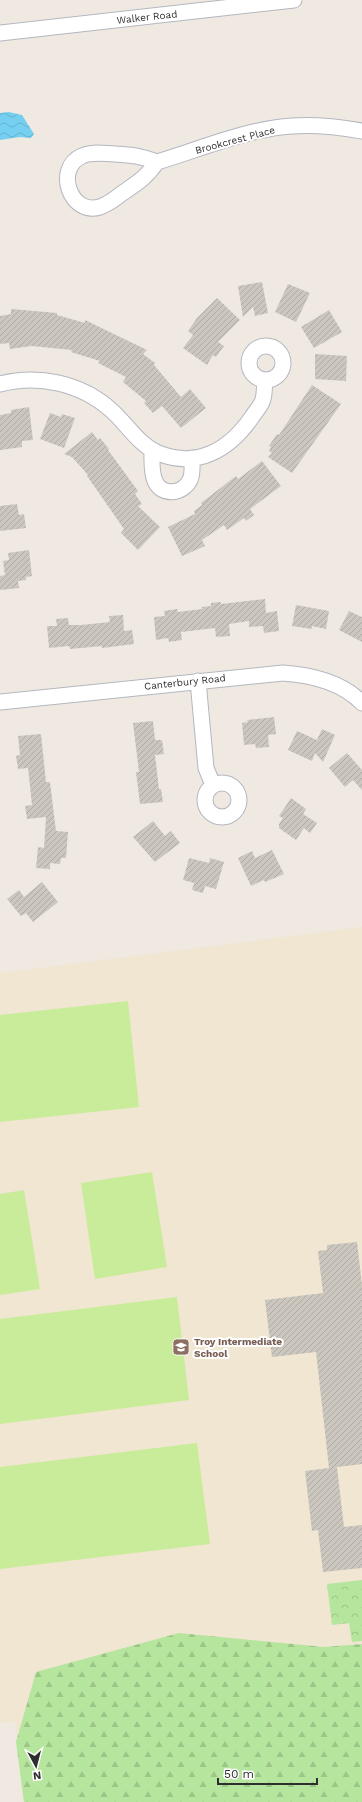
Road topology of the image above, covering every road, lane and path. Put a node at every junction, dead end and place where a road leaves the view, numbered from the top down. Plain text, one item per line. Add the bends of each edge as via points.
1 (294, 0) edge
2 (0, 34) edge
3 (362, 131) edge
4 (157, 162) junction
5 (265, 381) dead end
6 (0, 384) edge
7 (152, 450) junction
8 (192, 458) junction
9 (198, 681) junction
10 (0, 702) edge
11 (362, 703) edge
12 (213, 785) dead end

1 - 2 street, Walker Road
3 - 4 street, Brookcrest Place via 316,125 272,128
4 - 4 street via 143,156 94,153 73,162 67,184 71,195 79,203 88,207 99,207 149,174
5 - 8 street via 262,402 240,434 221,449 202,457
6 - 7 street via 39,380 65,384 111,410
7 - 8 street via 170,456
7 - 8 street via 155,480 164,490 172,492 181,491 188,485
9 - 10 street, Canterbury Road
9 - 11 street, Canterbury Road via 295,674 329,682
9 - 12 street via 206,768

